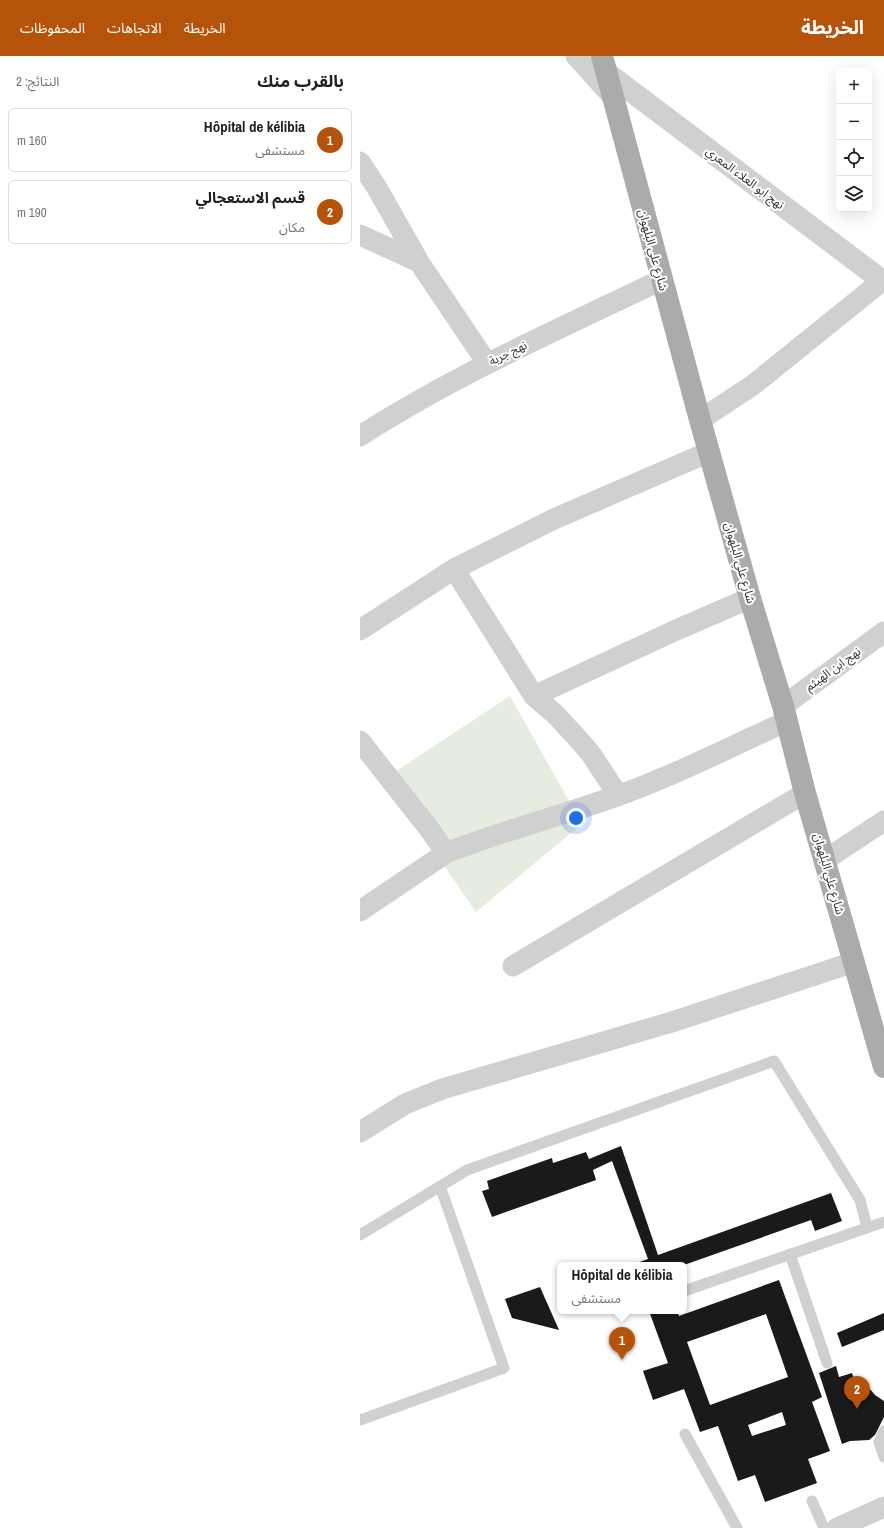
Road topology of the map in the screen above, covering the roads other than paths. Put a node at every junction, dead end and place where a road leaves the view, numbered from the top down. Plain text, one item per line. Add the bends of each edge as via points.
1 (576, 56) edge
2 (604, 64) edge
3 (613, 97) junction
4 (360, 162) edge
5 (360, 235) edge
6 (419, 262) junction
7 (661, 280) junction
8 (883, 282) edge
9 (487, 363) junction
10 (700, 420) junction
11 (360, 436) edge
12 (709, 452) junction
13 (454, 569) junction
14 (750, 598) junction
15 (360, 630) edge
16 (884, 632) edge
17 (534, 696) junction
18 (785, 714) junction
19 (360, 741) edge
20 (805, 793) junction
21 (618, 795) junction
22 (884, 822) edge
23 (446, 853) junction
24 (825, 860) junction
25 (360, 911) edge
26 (854, 962) junction
27 (513, 966) dead end
28 (884, 1067) edge
29 (360, 1132) edge
30 (440, 1186) junction
31 (884, 1222) edge
32 (867, 1227) junction
33 (360, 1235) edge
34 (790, 1254) junction
35 (687, 1290) edge
36 (827, 1363) dead end
37 (360, 1420) edge
38 (884, 1432) edge
39 (685, 1434) dead end
40 (884, 1457) edge
41 (812, 1501) dead end
42 (884, 1507) edge
43 (737, 1528) edge
44 (824, 1528) edge
45 (837, 1528) edge

1 - 3 street
2 - 3 main road, شارع علي البلهوان
2 - 8 street, نهج ابو العلاء المعري
3 - 7 main road, شارع علي البلهوان
4 - 6 street
5 - 6 street
6 - 9 street
7 - 9 street, نهج جربة
7 - 10 main road, شارع علي البلهوان
8 - 10 street via 753,385
9 - 11 street, نهج جربة
10 - 12 main road, شارع علي البلهوان
12 - 13 street via 554,519
12 - 14 main road, شارع علي البلهوان
13 - 15 street
13 - 17 street
14 - 17 street
14 - 18 main road, شارع علي البلهوان
16 - 18 street, نهج ابن الهيثم
17 - 21 street via 580,740
18 - 20 main road, شارع علي البلهوان
18 - 21 street, نهج ابن الهيثم via 694,763
19 - 23 street
20 - 24 main road, شارع علي البلهوان
20 - 27 street
21 - 23 street, نهج ابن الهيثم via 487,837
22 - 24 street
23 - 25 street, نهج ابن الهيثم
24 - 26 main road, شارع علي البلهوان
26 - 28 main road, شارع علي البلهوان
26 - 29 street via 672,1022 442,1089 405,1104
30 - 32 lane via 467,1170 774,1061 860,1200
30 - 33 lane
30 - 37 lane via 504,1368
31 - 32 lane
32 - 34 lane
34 - 35 lane
34 - 36 lane
38 - 40 lane via 879,1442
39 - 43 lane
41 - 44 lane
42 - 45 street

